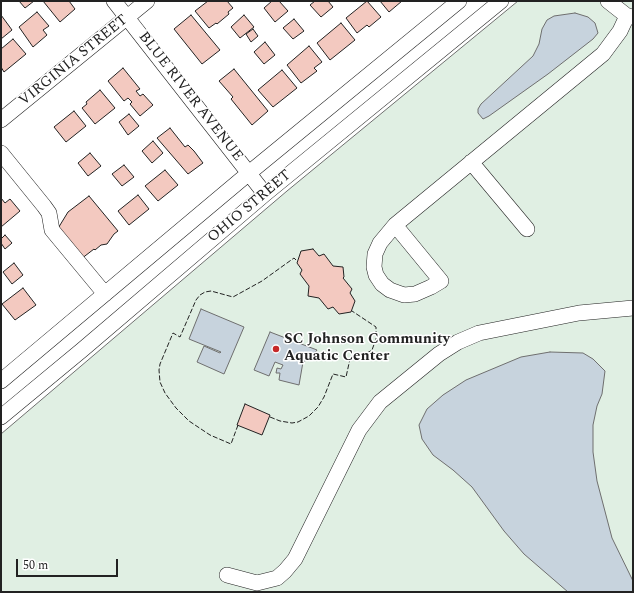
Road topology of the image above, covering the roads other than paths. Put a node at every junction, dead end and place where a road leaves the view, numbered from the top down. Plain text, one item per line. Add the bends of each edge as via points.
1 (114, 1) edge
2 (147, 1) edge
3 (459, 1) edge
4 (501, 1) edge
5 (608, 1) edge
6 (630, 16) edge
7 (127, 17) junction
8 (1, 120) edge
9 (1, 153) edge
10 (471, 162) junction
11 (250, 173) junction
12 (265, 194) junction
13 (395, 225) junction
14 (527, 229) dead end
15 (105, 294) junction
16 (633, 308) edge
17 (1, 381) edge
18 (1, 417) edge
19 (227, 575) dead end

1 - 7 street, BLUE RIVER AVENUE
2 - 7 street, VIRGINIA STREET
3 - 11 street, OHIO STREET
4 - 12 street, OHIO STREET
5 - 6 street
6 - 10 street via 603,54
7 - 8 street, VIRGINIA STREET
7 - 11 street, BLUE RIVER AVENUE
9 - 15 street via 44,206 52,230
10 - 13 street
10 - 14 street
11 - 12 street, BLUE RIVER AVENUE
11 - 15 street, OHIO STREET
12 - 18 street, OHIO STREET
13 - 13 street via 380,243 375,254 376,276 382,284 404,295 415,294 441,281
15 - 17 street, OHIO STREET
16 - 19 street via 579,313 480,333 458,342 439,354 380,402 359,430 295,559 285,572 277,578 257,583

